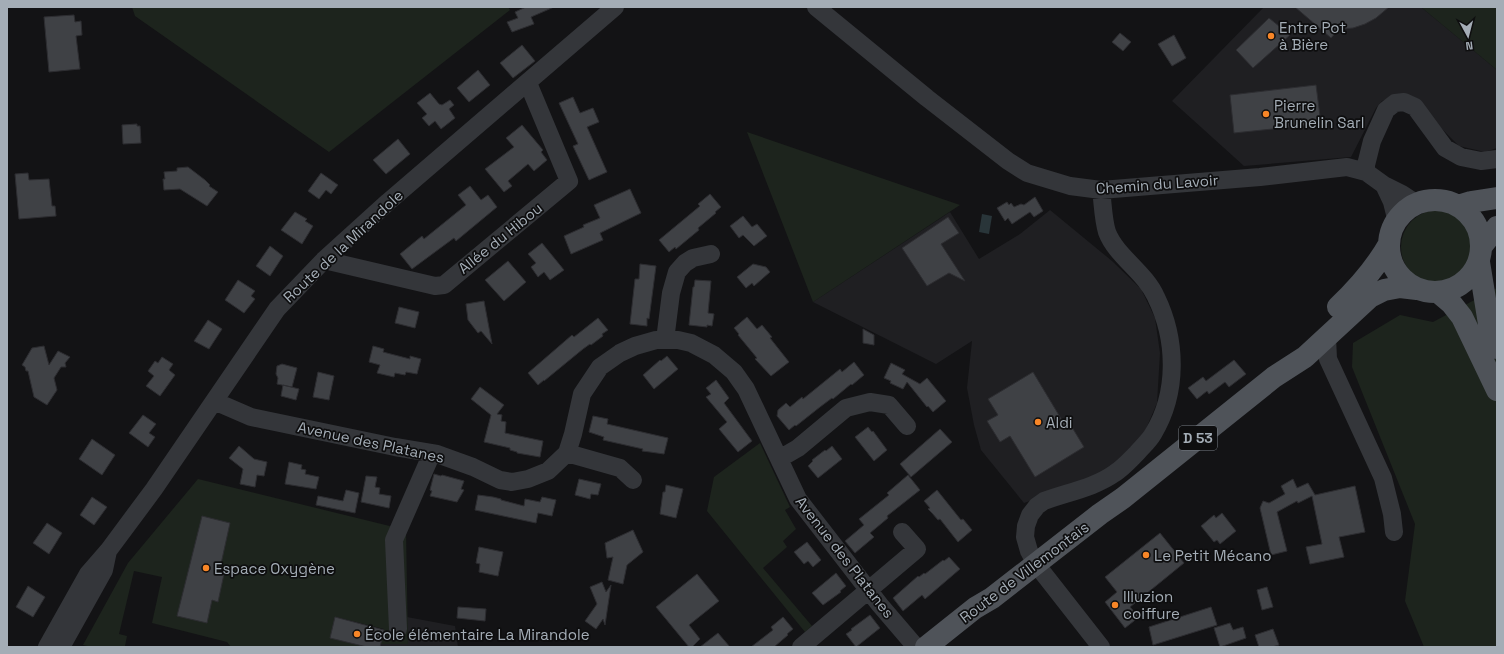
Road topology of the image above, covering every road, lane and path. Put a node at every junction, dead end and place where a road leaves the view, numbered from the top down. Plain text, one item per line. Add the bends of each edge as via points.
1 (615, 7) edge
2 (816, 7) edge
3 (528, 83) junction
4 (1497, 159) edge
5 (1366, 172) junction
6 (1384, 185) junction
7 (1101, 190) junction
8 (1497, 198) edge
9 (1416, 204) junction
10 (1458, 206) junction
11 (1397, 222) junction
12 (1497, 226) edge
13 (1390, 244) junction
14 (711, 254) dead end
15 (1480, 255) junction
16 (324, 260) junction
17 (1428, 290) junction
18 (1355, 291) junction
19 (665, 340) junction
20 (1497, 348) edge
21 (1321, 349) junction
22 (1274, 377) junction
23 (1497, 390) edge
24 (214, 401) junction
25 (907, 426) dead end
26 (432, 453) junction
27 (567, 453) junction
28 (779, 459) junction
29 (633, 480) dead end
30 (902, 532) dead end
31 (1394, 532) dead end
32 (1039, 568) junction
33 (869, 590) junction
34 (398, 629) dead end
35 (55, 645) edge
36 (801, 647) edge
37 (916, 647) edge
38 (926, 647) edge
39 (945, 647) edge
40 (1101, 647) edge

1 - 3 street, Route de la Mirandole
2 - 7 street, Chemin du Lavoir via 926,98 1008,161 1027,173 1070,186
3 - 16 street, Route de la Mirandole
3 - 16 street, Allée du Hibou via 569,181 444,285 435,286
4 - 5 street via 1481,161 1461,157 1445,148 1415,107 1404,102 1395,103 1386,110 1372,141
5 - 6 street, Chemin du Lavoir
5 - 7 street, Chemin du Lavoir via 1347,167
6 - 9 street, Chemin du Lavoir
6 - 11 street, Chemin du Lavoir
7 - 32 street via 1108,233 1118,250 1150,286 1167,325 1171,339 1172,366 1167,400 1152,436 1115,474 1096,484 1044,500 1030,515 1025,537 1029,551
8 - 10 main road
9 - 10 main road via 1430,201
9 - 11 main road
10 - 15 main road via 1470,217 1479,231
11 - 13 main road
12 - 15 main road
13 - 17 main road via 1391,258 1396,271 1406,281
13 - 18 main road, D 53 via 1377,265
14 - 19 street via 693,258 677,272 671,293
15 - 17 main road via 1472,274 1463,283 1451,289
15 - 20 main road via 1490,330
16 - 24 street, Route de la Mirandole via 277,309
17 - 21 main road, D 53 via 1400,287 1384,290 1370,297
17 - 23 main road via 1451,303 1462,317
18 - 21 street via 1354,302 1317,336
18 - 22 main road, D 53 via 1284,358
19 - 27 street, Avenue des Platanes via 635,346 600,367 582,394
19 - 28 street, Avenue des Platanes via 692,343 714,355 734,372 746,389
21 - 22 main road, D 53
21 - 31 street via 1383,478
22 - 32 main road, Route de Villemontais / D 53 via 1123,498 1105,517
24 - 26 street, Avenue des Platanes via 251,416
24 - 35 street, Route de la Mirandole via 154,489 108,550 104,570
25 - 28 street via 890,405 870,402 846,408 798,448
26 - 27 street, Avenue des Platanes via 473,467 500,480 512,482 548,472
26 - 34 street via 394,540
27 - 29 street via 620,468
28 - 33 street, Avenue des Platanes via 798,499
30 - 33 street via 917,549
32 - 38 main road, Route de Villemontais / D 53 via 975,608
32 - 39 main road, Route de Villemontais / D 53
32 - 40 street
33 - 36 street
33 - 37 street, Avenue des Platanes

